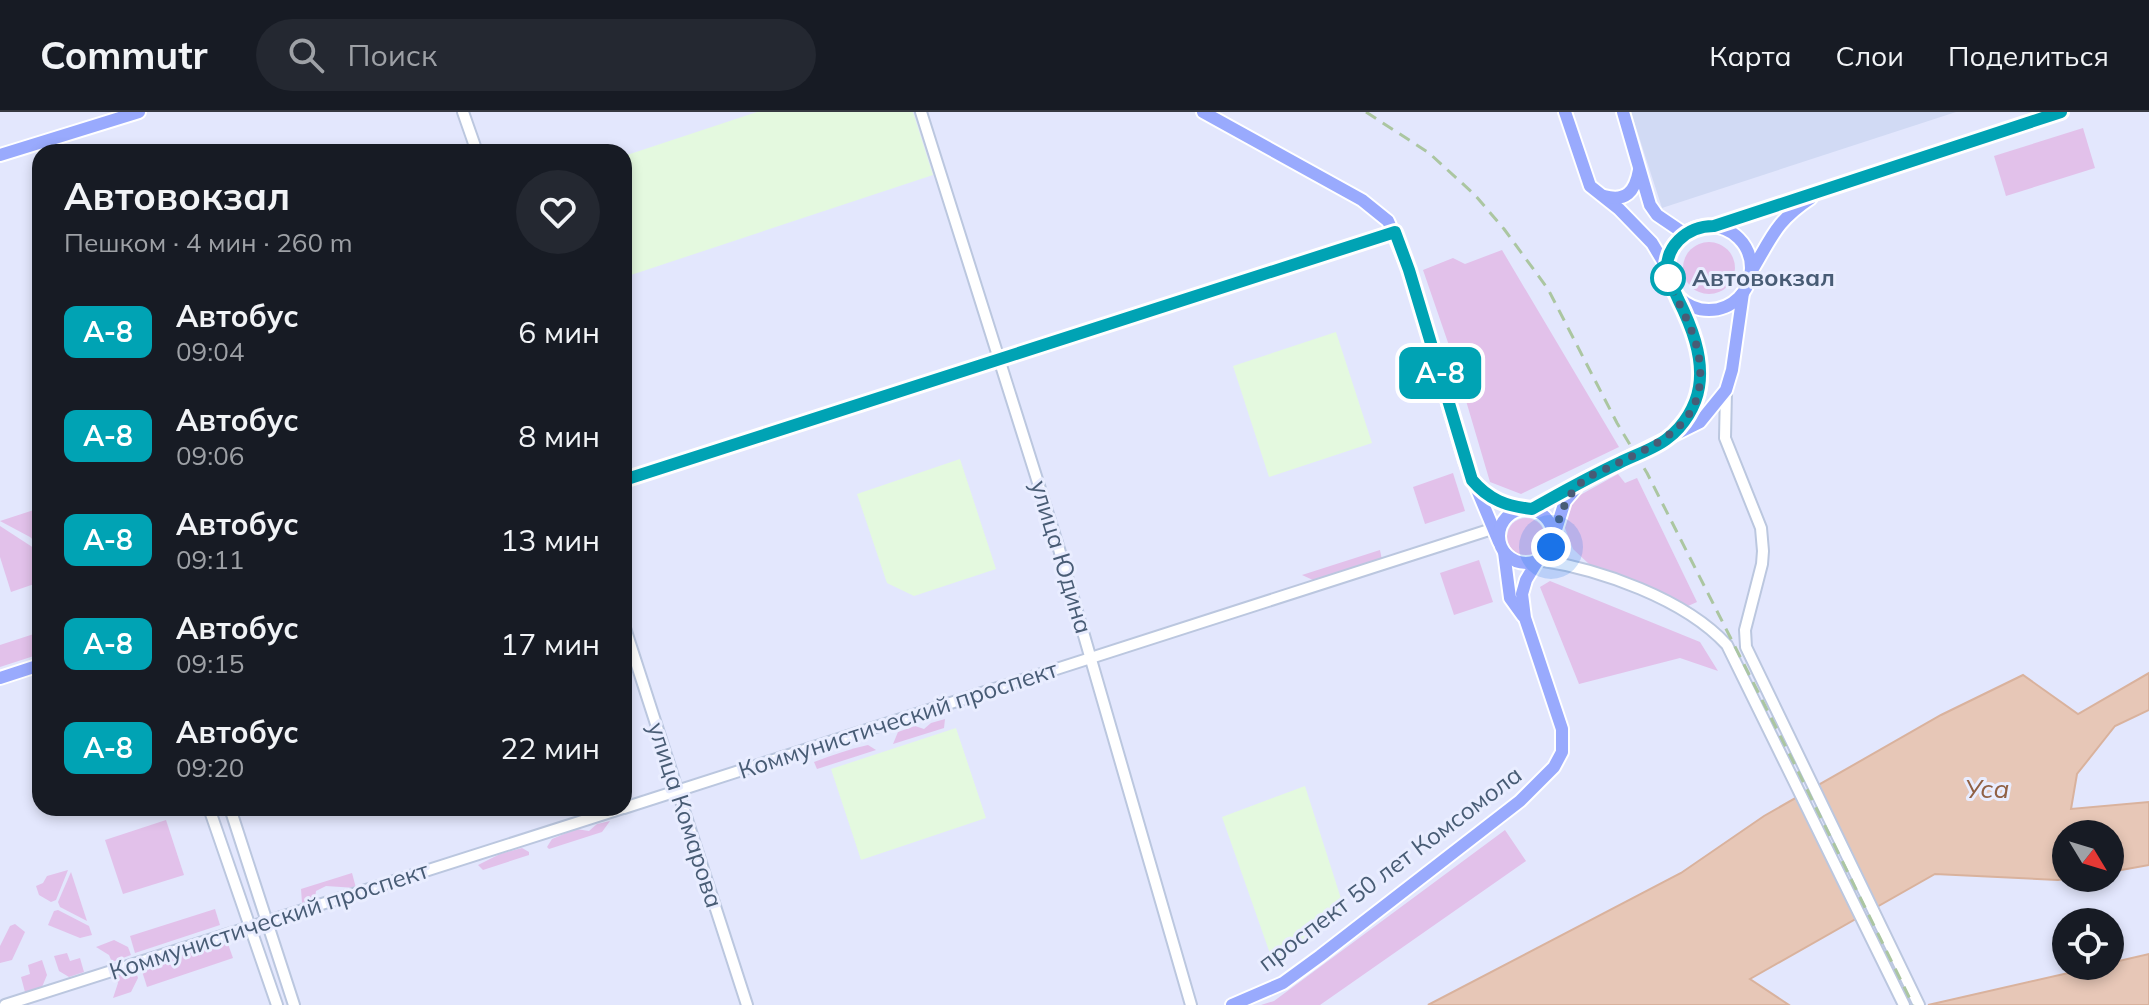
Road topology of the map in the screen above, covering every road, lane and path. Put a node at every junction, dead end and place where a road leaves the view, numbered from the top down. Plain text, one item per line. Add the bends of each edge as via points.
1 (139, 112) edge
2 (463, 112) edge
3 (921, 112) edge
4 (1203, 112) edge
5 (1565, 112) edge
6 (1623, 112) edge
7 (2061, 112) edge
8 (36, 144) edge
9 (474, 144) edge
10 (32, 145) edge
11 (0, 155) edge
12 (1640, 167) junction
13 (1827, 187) junction
14 (1603, 196) junction
15 (1714, 226) junction
16 (1395, 232) junction
17 (1685, 234) junction
18 (1667, 268) junction
19 (1751, 272) junction
20 (1743, 293) junction
21 (1677, 296) junction
22 (1000, 358) junction
23 (1726, 390) junction
24 (1668, 438) junction
25 (632, 477) edge
26 (1472, 480) junction
27 (1583, 480) junction
28 (1529, 509) junction
29 (1492, 529) junction
30 (1553, 541) junction
31 (1501, 547) junction
32 (1538, 560) junction
33 (1525, 618) junction
34 (632, 650) edge
35 (1092, 659) junction
36 (32, 668) edge
37 (0, 678) edge
38 (678, 791) junction
39 (632, 805) edge
40 (212, 816) edge
41 (233, 816) edge
42 (599, 816) edge
43 (259, 893) junction
44 (240, 899) junction
45 (269, 921) junction
46 (250, 927) junction
47 (275, 944) junction
48 (257, 949) junction
49 (5, 1005) edge
50 (277, 1005) edge
51 (294, 1005) edge
52 (747, 1005) edge
53 (1191, 1005) edge
54 (1232, 1005) edge
55 (1904, 1005) edge
56 (1919, 1005) edge

1 - 8 main road
2 - 9 street
3 - 22 street, улица Юдина
4 - 16 main road via 1362,200
5 - 14 main road via 1590,186
6 - 12 main road
7 - 13 main road
10 - 11 main road
12 - 14 main road via 1633,192 1614,199
12 - 17 main road via 1650,205
13 - 15 main road
13 - 19 main road via 1788,213
14 - 18 main road via 1652,243
15 - 17 main road
15 - 19 main road via 1738,237
16 - 22 main road
16 - 26 main road
17 - 18 main road via 1675,243
18 - 21 main road
19 - 20 main road
20 - 21 main road via 1735,302 1711,310
20 - 23 main road
21 - 24 main road via 1696,346 1700,384 1694,408
22 - 25 main road
22 - 35 street, улица Юдина
23 - 24 main road via 1700,422
23 - 56 street via 1725,438 1761,528 1762,564 1750,602 1746,647
24 - 27 main road
26 - 28 main road via 1499,503
26 - 29 main road
27 - 28 main road
27 - 30 main road via 1565,501
28 - 30 main road via 1551,524
28 - 31 main road via 1504,519 1498,534
29 - 31 main road
29 - 35 street, Коммунистический проспект
30 - 32 main road
31 - 32 main road via 1516,561
31 - 33 main road via 1510,598
32 - 33 main road via 1522,594
32 - 55 street via 1595,571 1685,611 1727,645
33 - 54 main road, проспект 50 лет Комсомола via 1562,729 1562,752 1546,777 1283,983
34 - 38 street, улица Комарова
35 - 38 street, Коммунистический проспект
35 - 53 street, улица Юдина
36 - 37 main road
38 - 39 street, Коммунистический проспект
38 - 52 street, улица Комарова
40 - 44 street
41 - 43 street
42 - 45 street, Коммунистический проспект
43 - 44 street
43 - 45 street
44 - 46 street
45 - 46 street, Коммунистический проспект
45 - 47 street
46 - 48 street
46 - 49 street, Коммунистический проспект
47 - 48 street
47 - 51 street
48 - 50 street

